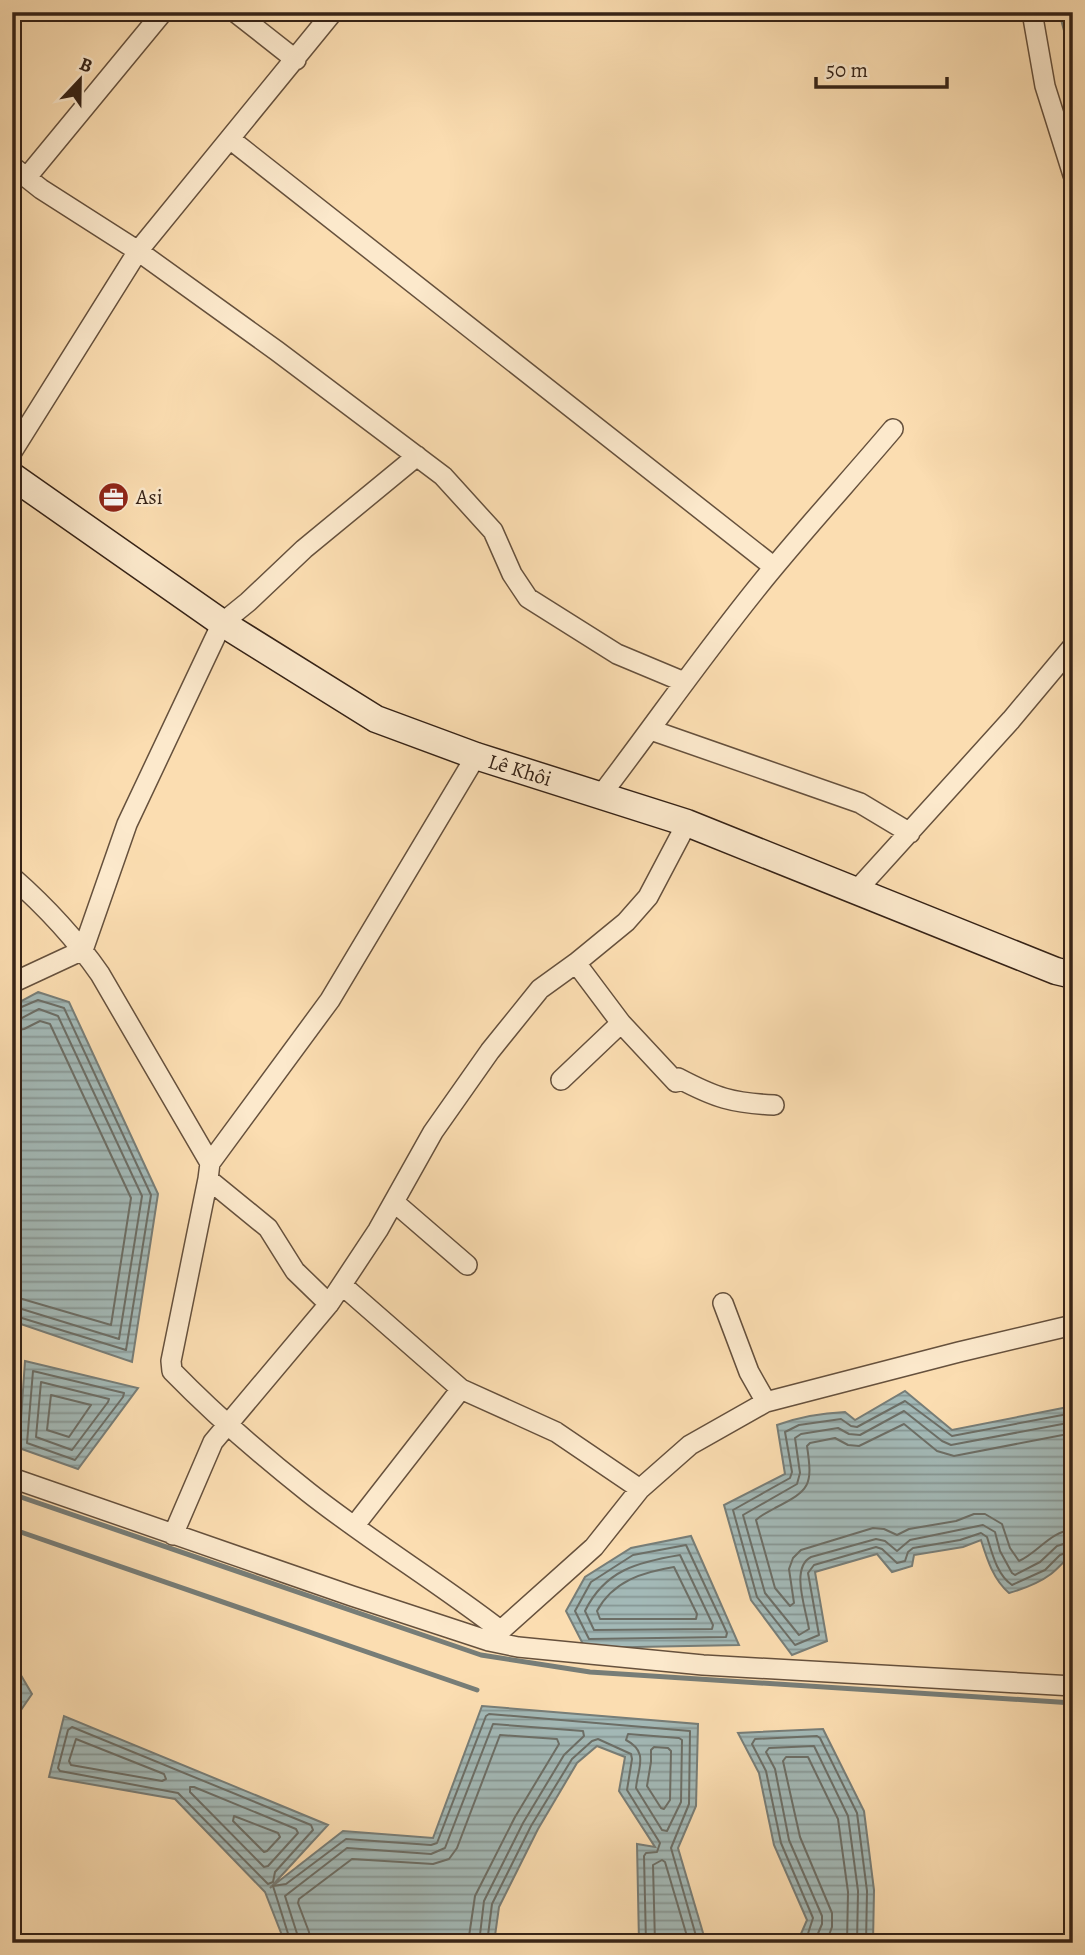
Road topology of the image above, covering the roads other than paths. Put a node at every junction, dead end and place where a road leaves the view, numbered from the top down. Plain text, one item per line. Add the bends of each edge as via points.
1 (163, 12) edge
2 (235, 12) edge
3 (334, 12) edge
4 (1032, 12) edge
5 (296, 60) junction
6 (230, 139) junction
7 (20, 171) edge
8 (1073, 175) edge
9 (138, 251) junction
10 (893, 429) dead end
11 (12, 452) edge
12 (416, 456) junction
13 (12, 476) edge
14 (774, 567) junction
15 (222, 623) junction
16 (1073, 646) edge
17 (684, 682) junction
18 (650, 730) junction
19 (476, 756) junction
20 (601, 795) junction
21 (687, 823) junction
22 (910, 833) junction
23 (12, 877) edge
24 (856, 891) junction
25 (83, 950) junction
26 (576, 963) junction
27 (1073, 975) edge
28 (12, 983) edge
29 (621, 1023) junction
30 (561, 1080) dead end
31 (775, 1105) dead end
32 (209, 1171) junction
33 (394, 1202) junction
34 (467, 1265) dead end
35 (342, 1285) junction
36 (723, 1303) dead end
37 (329, 1304) junction
38 (1073, 1325) edge
39 (461, 1388) junction
40 (766, 1402) junction
41 (228, 1424) junction
42 (12, 1478) edge
43 (640, 1489) junction
44 (355, 1525) junction
45 (173, 1535) junction
46 (495, 1636) junction
47 (1073, 1686) edge

1 - 7 street
2 - 5 street
3 - 5 street
4 - 8 street via 1045,86
5 - 6 street
6 - 9 street
6 - 14 street
7 - 9 street
9 - 11 street
9 - 12 street
10 - 14 street
12 - 15 street
12 - 17 street via 443,476 493,531 512,575 528,598 617,654
13 - 15 street, Lê Khôi
14 - 17 street
15 - 19 street, Lê Khôi via 376,719
15 - 25 street via 127,824
16 - 22 street
17 - 18 street
18 - 20 street
18 - 22 street via 860,803
19 - 20 street, Lê Khôi
19 - 32 street via 330,1000
20 - 21 street, Lê Khôi
21 - 24 street, Lê Khôi
21 - 26 street via 648,897 626,922
22 - 24 street
23 - 25 street
24 - 27 street, Lê Khôi
25 - 28 street
25 - 32 street
26 - 29 street
26 - 33 street via 540,989 509,1026 433,1132
29 - 30 street
29 - 31 street via 677,1080 741,1104
32 - 37 street via 268,1228 295,1272
32 - 41 street via 171,1362 172,1371
33 - 34 street
33 - 35 street
35 - 37 street
35 - 39 street
36 - 40 street via 749,1372
37 - 41 street
38 - 40 street
39 - 43 street via 556,1432
39 - 44 street
40 - 43 street via 690,1445
41 - 44 street via 309,1493
41 - 45 street via 213,1442
42 - 45 street
43 - 46 street via 594,1547
44 - 46 street via 451,1592
45 - 46 street
46 - 47 street via 544,1650 703,1665

